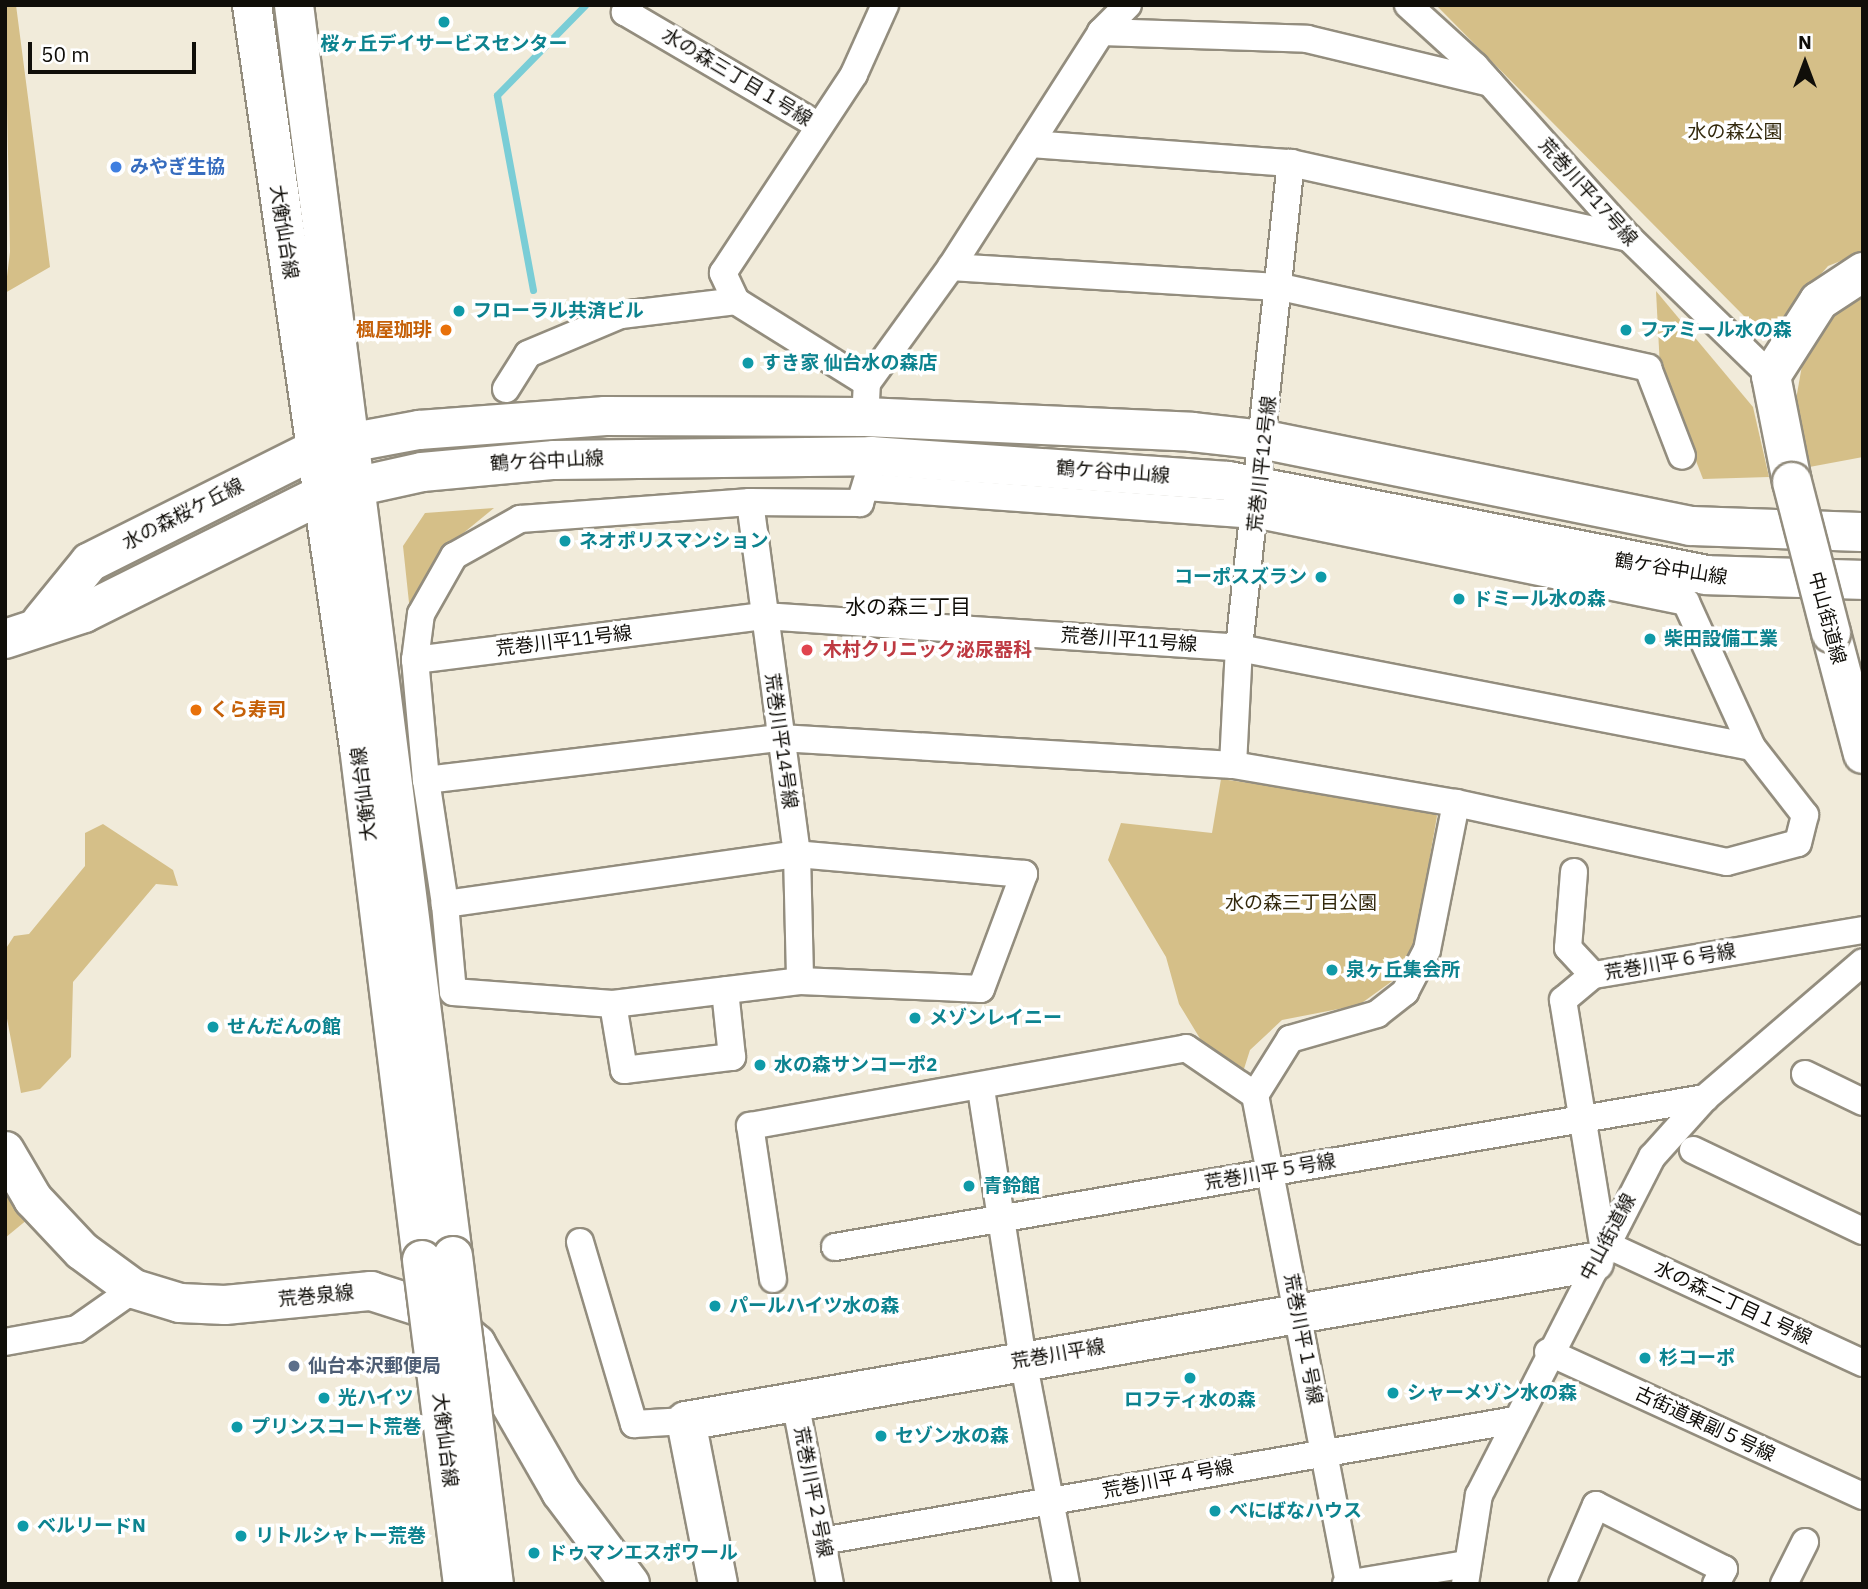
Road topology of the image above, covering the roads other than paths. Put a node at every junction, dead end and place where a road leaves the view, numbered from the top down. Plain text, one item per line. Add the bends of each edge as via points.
1 (252, 5) edge
2 (294, 5) edge
3 (630, 5) edge
4 (885, 5) edge
5 (1128, 5) edge
6 (1408, 5) edge
7 (1101, 32) junction
8 (1490, 83) junction
9 (820, 126) junction
10 (1030, 144) junction
11 (1291, 163) junction
12 (1629, 238) junction
13 (951, 267) junction
14 (1863, 272) edge
15 (1281, 288) junction
16 (736, 301) junction
17 (1771, 376) junction
18 (506, 389) dead end
19 (866, 400) junction
20 (1265, 440) junction
21 (333, 445) junction
22 (1682, 456) dead end
23 (870, 471) junction
24 (339, 489) junction
25 (1259, 500) junction
26 (750, 502) junction
27 (1863, 532) edge
28 (1863, 580) edge
29 (763, 616) junction
30 (41, 622) junction
31 (5, 639) edge
32 (1239, 648) junction
33 (415, 660) junction
34 (780, 738) junction
35 (1752, 747) junction
36 (1863, 754) edge
37 (1233, 765) junction
38 (426, 780) junction
39 (1456, 803) junction
40 (797, 854) junction
41 (1574, 872) dead end
42 (445, 904) junction
43 (1863, 930) edge
44 (1863, 962) edge
45 (1593, 975) junction
46 (800, 981) junction
47 (725, 990) junction
48 (613, 1004) junction
49 (1805, 1074) dead end
50 (981, 1089) junction
51 (1255, 1095) junction
52 (1705, 1098) junction
53 (1863, 1102) edge
54 (1579, 1115) junction
55 (1693, 1150) dead end
56 (5, 1151) edge
57 (1272, 1172) junction
58 (1002, 1220) junction
59 (1863, 1231) edge
60 (580, 1242) dead end
61 (835, 1247) dead end
62 (1598, 1252) junction
63 (438, 1258) junction
64 (773, 1279) dead end
65 (134, 1289) junction
66 (1298, 1313) junction
67 (5, 1342) edge
68 (1548, 1352) junction
69 (1023, 1360) junction
70 (1863, 1363) edge
71 (795, 1401) junction
72 (1515, 1419) junction
73 (685, 1421) junction
74 (1324, 1449) junction
75 (1863, 1496) edge
76 (1052, 1502) junction
77 (822, 1541) junction
78 (1805, 1542) dead end
79 (1466, 1574) edge
80 (1347, 1583) edge
81 (463, 1584) edge
82 (494, 1584) edge
83 (630, 1584) edge
84 (718, 1584) edge
85 (830, 1584) edge
86 (1066, 1584) edge
87 (1562, 1584) edge
88 (1716, 1584) edge
89 (1784, 1584) edge

1 - 21 street, 大衡仙台線
2 - 21 street, 大衡仙台線
3 - 9 street, 水の森三丁目１号線 via 625,12
4 - 9 street via 854,74
5 - 7 street
6 - 8 street, 荒巻川平17号線
7 - 8 street via 1307,39
7 - 10 street
8 - 12 street, 荒巻川平17号線
9 - 16 street via 723,273
10 - 11 street
10 - 13 street
11 - 12 street
11 - 15 street, 荒巻川平12号線
12 - 17 street, 荒巻川平17号線
13 - 15 street
13 - 19 street
14 - 17 street via 1819,300
15 - 20 street, 荒巻川平12号線
15 - 22 street via 1648,368
16 - 18 street via 621,315 528,354
16 - 19 street
17 - 36 street, 中山街道線, bridge via 1792,482
19 - 20 street
19 - 21 street via 605,416
20 - 25 street, 荒巻川平12号線
20 - 27 street via 1621,516 1755,532
21 - 24 street, 大衡仙台線
21 - 30 street, 水の森桜ケ丘線 via 90,562
23 - 24 street, 鶴ケ谷中山線 via 554,460
23 - 25 street, 鶴ケ谷中山線
23 - 26 street via 860,503
24 - 30 street, 水の森桜ケ丘線 via 84,613
24 - 63 street, 大衡仙台線
25 - 28 street, 鶴ケ谷中山線 via 1704,575
25 - 32 street, 荒巻川平12号線
25 - 35 street via 1686,602
26 - 29 street, 荒巻川平14号線
26 - 33 street via 520,519 454,556 421,614
29 - 32 street, 荒巻川平11号線
29 - 33 street, 荒巻川平11号線
29 - 34 street, 荒巻川平14号線
30 - 31 street, 水の森桜ケ丘線
32 - 35 street, 荒巻川平11号線
32 - 37 street, 荒巻川平12号線
33 - 38 street
34 - 37 street
34 - 38 street
34 - 40 street, 荒巻川平14号線
35 - 39 street via 1805,815 1798,843 1727,862
37 - 39 street
38 - 42 street
39 - 51 street via 1427,950 1405,992 1377,1014 1290,1039
40 - 42 street
40 - 46 street, 荒巻川平14号線
40 - 46 street via 1024,874 981,989
41 - 45 street via 1568,948
42 - 48 street via 453,992
43 - 45 street, 荒巻川平６号線
44 - 52 street, 中山街道線
45 - 54 street, 荒巻川平６号線 via 1563,1000
46 - 47 street
47 - 48 street
47 - 48 street via 732,1057 624,1070
49 - 53 street
50 - 51 street via 1186,1048
50 - 58 street
50 - 64 street via 750,1126
51 - 57 street, 荒巻川平１号線
52 - 54 street, 荒巻川平５号線
52 - 62 street, 中山街道線 via 1651,1157
54 - 57 street, 荒巻川平５号線
54 - 62 street, 荒巻川平６号線
55 - 59 street
56 - 65 street, 荒巻泉線 via 33,1199 82,1251
57 - 58 street, 荒巻川平５号線
57 - 66 street, 荒巻川平１号線
58 - 61 street, 荒巻川平５号線
58 - 69 street
60 - 73 street via 634,1424
62 - 66 street, 荒巻川平線
62 - 68 street, 中山街道線
62 - 70 street, 水の森二丁目１号線
63 - 81 street, 大衡仙台線, bridge
63 - 82 street, 大衡仙台線, bridge
65 - 67 street via 77,1329
65 - 83 street, 荒巻泉線 via 180,1303 225,1305 371,1291 440,1313 476,1344 561,1492
66 - 69 street, 荒巻川平線
66 - 74 street, 荒巻川平１号線
68 - 72 street, 中山街道線
68 - 75 street, 古街道東副５号線
69 - 71 street, 荒巻川平線
69 - 76 street
71 - 73 street, 荒巻川平線
71 - 77 street, 荒巻川平２号線
72 - 74 street, 荒巻川平４号線
72 - 79 street, 中山街道線 via 1479,1495
73 - 84 street
74 - 76 street, 荒巻川平４号線
74 - 80 street, 荒巻川平１号線
76 - 77 street, 荒巻川平４号線
76 - 86 street
77 - 85 street, 荒巻川平２号線
78 - 89 street
79 - 80 street
87 - 88 street via 1596,1506 1724,1569

